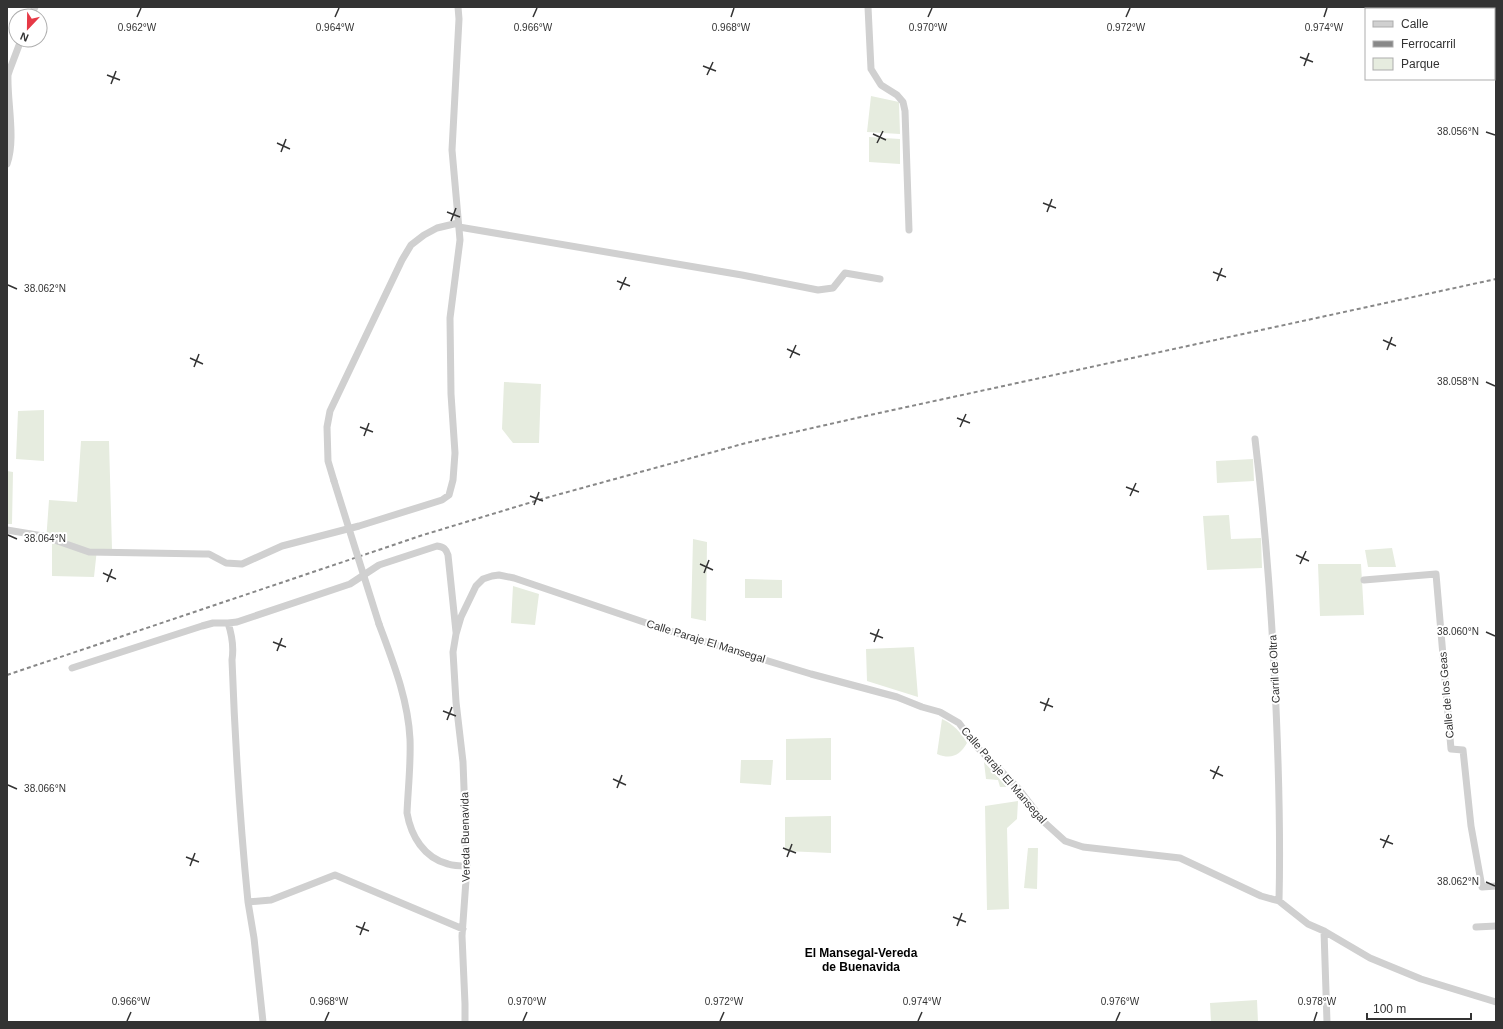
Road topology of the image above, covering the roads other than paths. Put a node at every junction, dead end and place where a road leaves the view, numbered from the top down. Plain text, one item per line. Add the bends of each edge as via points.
1 (458, 7) edge
2 (868, 7) edge
3 (18, 48) edge
4 (7, 164) edge
5 (459, 225) junction
6 (909, 230) dead end
7 (880, 279) dead end
8 (1256, 439) dead end
9 (7, 530) edge
10 (1364, 580) dead end
11 (228, 623) junction
12 (456, 634) junction
13 (72, 668) dead end
14 (467, 866) junction
15 (1496, 886) edge
16 (1279, 901) junction
17 (248, 902) junction
18 (1496, 926) edge
19 (1476, 927) dead end
20 (463, 929) junction
21 (1324, 931) junction
22 (1496, 1002) edge
23 (263, 1022) edge
24 (465, 1022) edge
25 (1328, 1022) edge

1 - 5 street via 452,150
2 - 6 street via 871,69 881,85 903,102 905,111
3 - 4 street via 8,75 10,153
5 - 7 street via 818,290 833,288 845,273
5 - 9 street via 459,252 450,318 454,467 452,489 446,498 358,526 282,546 250,562 236,564 226,563 209,554 89,552 43,536
5 - 14 street, bridge via 437,228 411,245 330,411 327,427 328,461 379,624 400,682 410,740 407,813 409,825 419,845 430,857 448,864
8 - 16 street, Carril de Oltra via 1278,743
10 - 15 street, Calle de los Geas via 1436,574 1451,749 1463,750 1471,826 1482,887
11 - 12 street via 350,584 379,565 437,546 443,547 448,555
11 - 13 street via 202,626
11 - 17 street via 233,652 234,726
12 - 14 street, Vereda Buenavida via 453,652 463,762
12 - 16 street, Calle Paraje El Mansegal via 476,586 483,579 499,575 670,631 897,697 940,712 959,722 975,745 1018,787 1044,822 1065,841 1083,847 1180,858 1261,896
14 - 20 street, Vereda Buenavida
16 - 21 street, Calle Paraje El Mansegal via 1308,924
17 - 20 street via 271,900 335,875
17 - 23 street
18 - 19 street
20 - 24 street, Vereda Buenavida
21 - 22 street, Calle Paraje El Mansegal via 1370,958 1399,970
21 - 25 street

